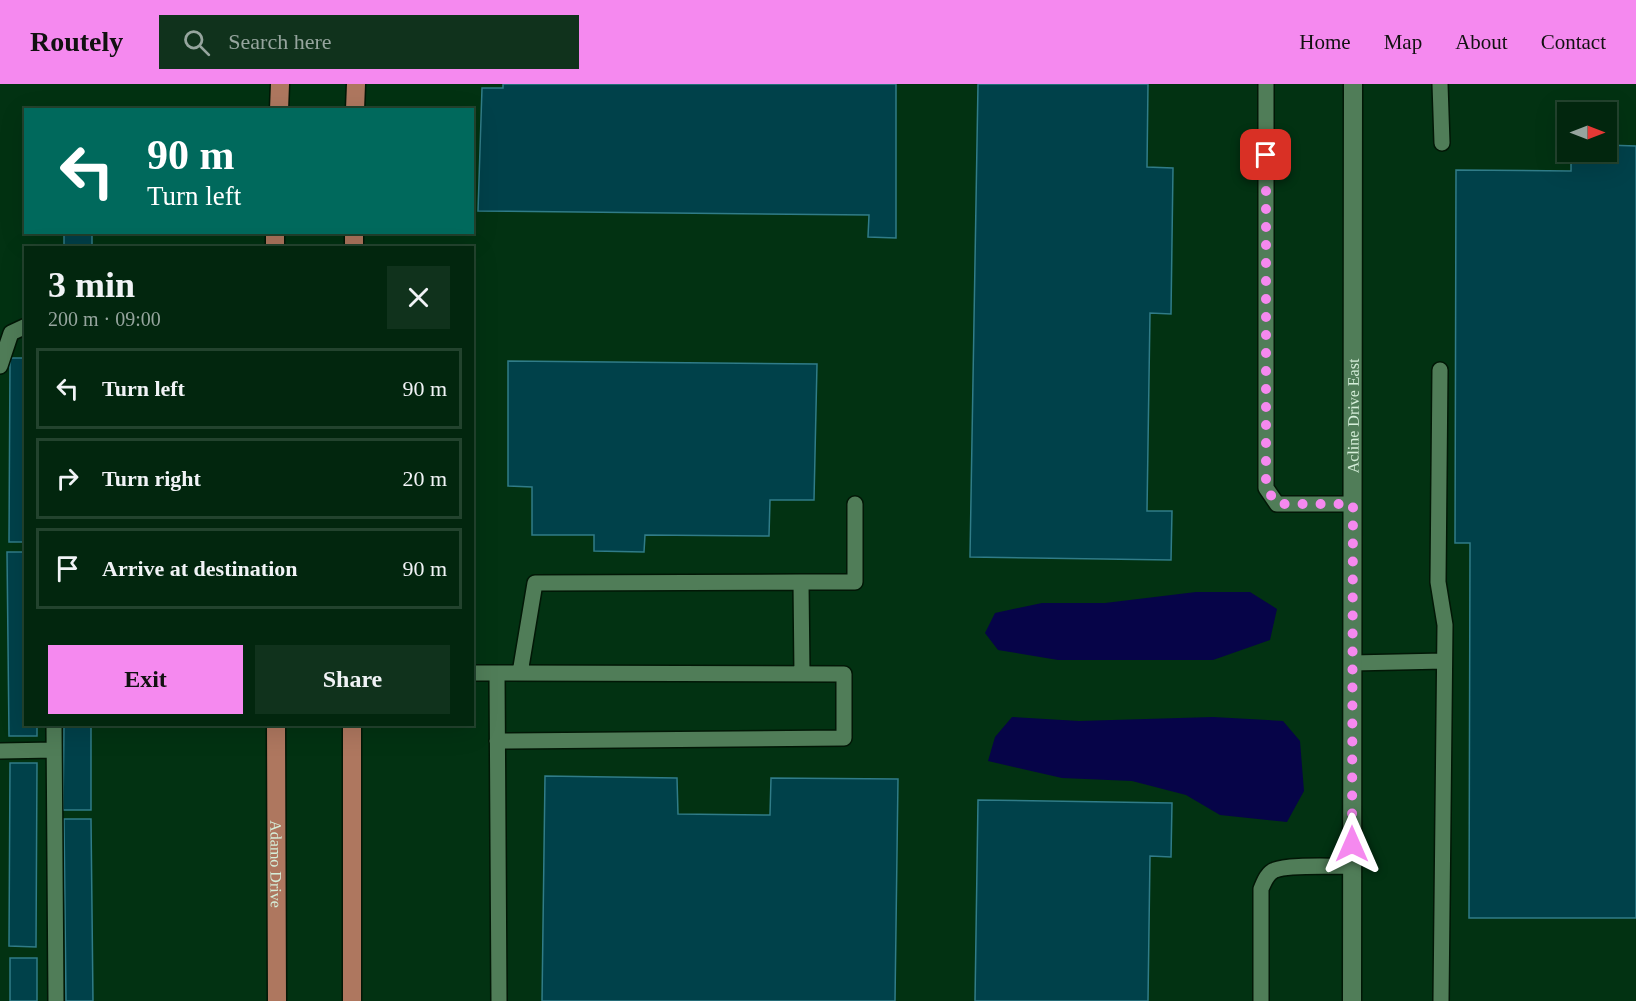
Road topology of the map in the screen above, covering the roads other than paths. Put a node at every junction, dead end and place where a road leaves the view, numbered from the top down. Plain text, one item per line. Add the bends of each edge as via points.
1 (280, 84) edge
2 (356, 84) edge
3 (1266, 84) edge
4 (1353, 84) edge
5 (1440, 84) edge
6 (279, 108) edge
7 (355, 108) edge
8 (1442, 143) dead end
9 (24, 327) edge
10 (0, 366) edge
11 (1440, 370) dead end
12 (855, 504) dead end
13 (1353, 504) junction
14 (801, 582) junction
15 (1444, 661) junction
16 (1352, 663) junction
17 (474, 673) edge
18 (497, 673) junction
19 (520, 673) junction
20 (802, 674) junction
21 (54, 726) edge
22 (276, 726) edge
23 (352, 726) edge
24 (497, 741) junction
25 (54, 750) junction
26 (0, 751) edge
27 (1352, 866) junction
28 (56, 1001) edge
29 (277, 1001) edge
30 (352, 1001) edge
31 (500, 1001) edge
32 (1261, 1001) edge
33 (1352, 1001) edge
34 (1441, 1001) edge

1 - 6 main road
2 - 7 main road
3 - 13 lane via 1266,488 1277,504
4 - 13 street, Acline Drive East
5 - 8 lane
9 - 10 lane via 11,333
11 - 15 lane via 1438,582 1445,626
12 - 14 lane via 855,582
13 - 16 street, Acline Drive East
14 - 19 lane via 535,583
14 - 20 lane
15 - 16 lane
15 - 34 lane
16 - 27 street, Acline Drive East
17 - 18 lane
18 - 19 lane
18 - 24 lane
19 - 20 lane
20 - 24 lane via 844,674 844,738
21 - 25 lane
22 - 29 main road, Adamo Drive
23 - 30 main road
24 - 31 lane
25 - 26 lane
25 - 28 lane
27 - 32 lane via 1285,868 1266,878 1261,889
27 - 33 street, Acline Drive East

